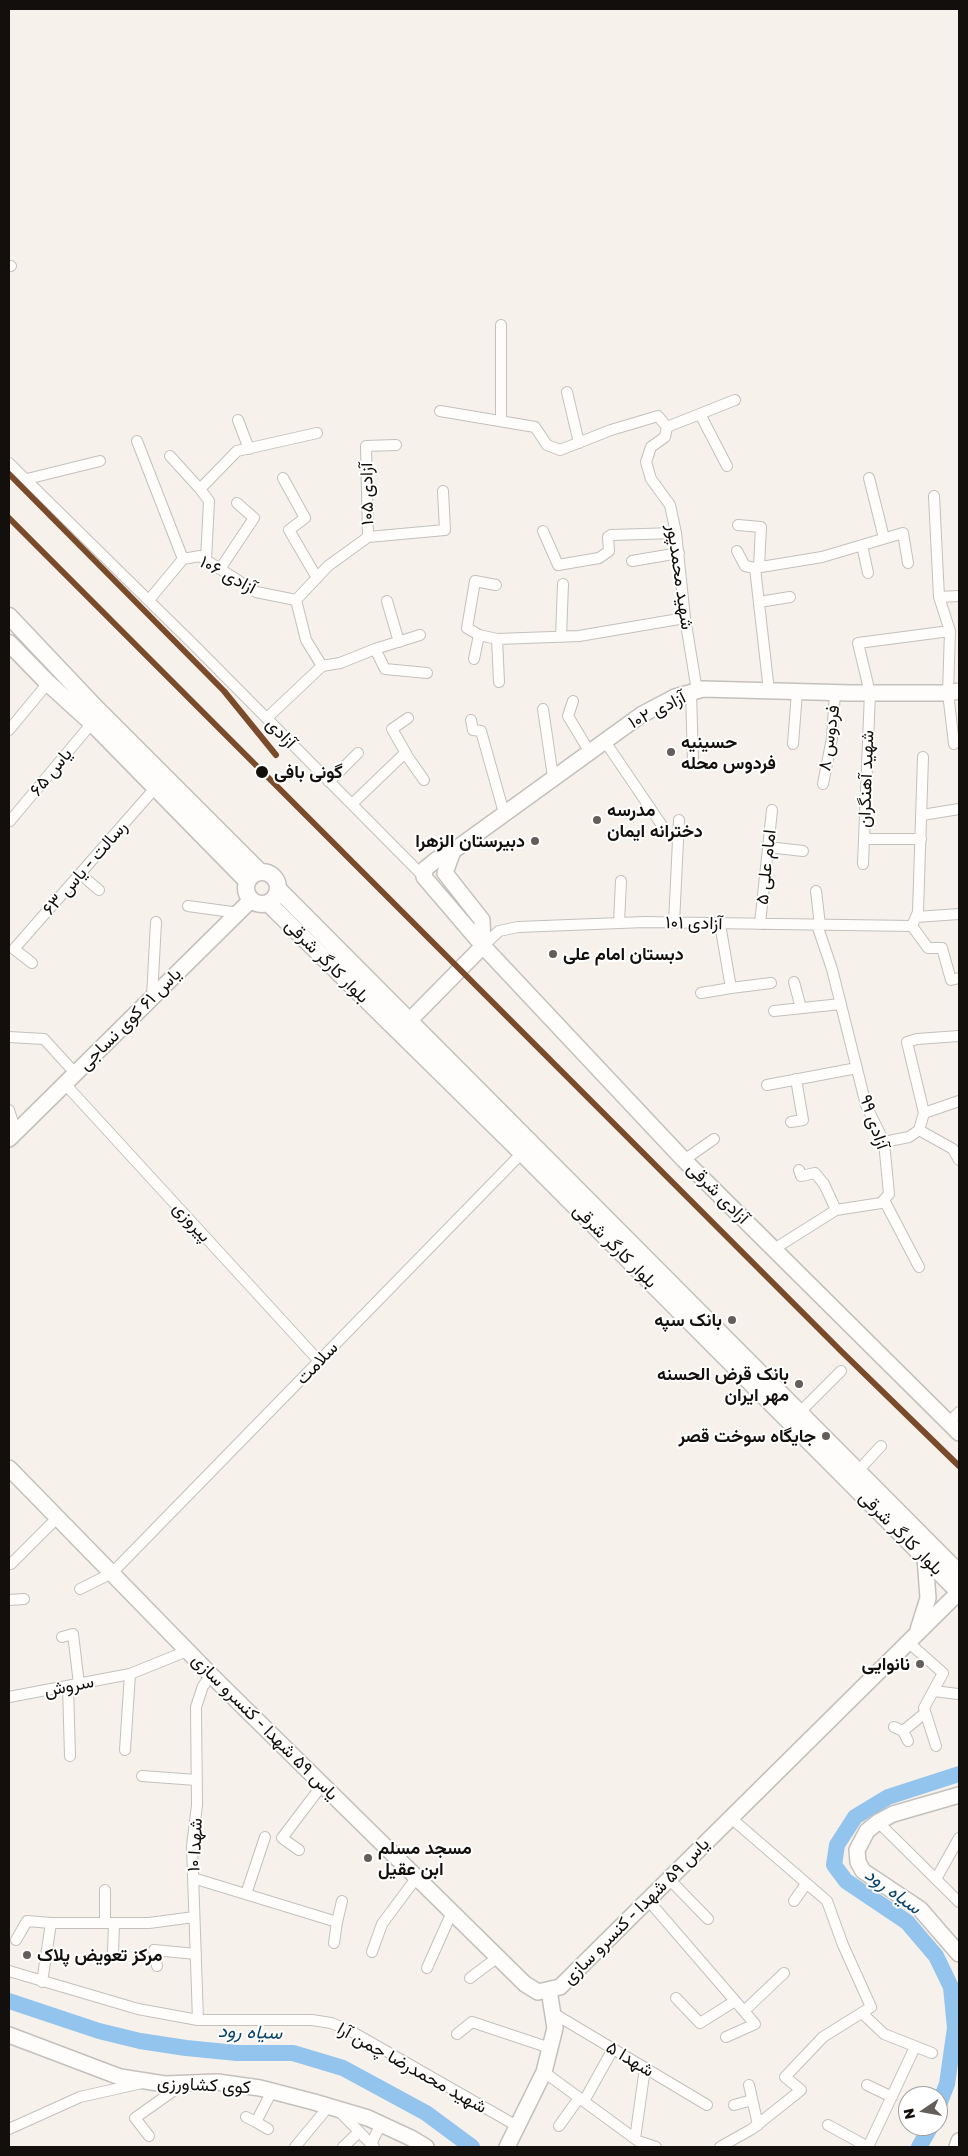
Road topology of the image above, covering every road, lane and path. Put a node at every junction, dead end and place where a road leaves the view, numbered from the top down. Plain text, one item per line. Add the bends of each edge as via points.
1 (502, 325) dead end
2 (567, 392) dead end
3 (735, 400) dead end
4 (440, 412) dead end
5 (700, 414) junction
6 (238, 420) dead end
7 (501, 421) junction
8 (667, 427) junction
9 (318, 433) dead end
10 (137, 441) dead end
11 (579, 443) junction
12 (396, 445) dead end
13 (249, 449) junction
14 (170, 456) dead end
15 (100, 461) dead end
16 (9, 463) edge
17 (727, 466) dead end
18 (283, 478) dead end
19 (869, 478) dead end
20 (27, 479) junction
21 (200, 489) junction
22 (443, 491) dead end
23 (934, 496) dead end
24 (237, 503) dead end
25 (738, 525) dead end
26 (543, 531) dead end
27 (676, 534) junction
28 (368, 537) junction
29 (884, 538) junction
30 (862, 545) junction
31 (737, 551) dead end
32 (678, 553) junction
33 (183, 558) junction
34 (206, 560) junction
35 (632, 561) dead end
36 (908, 563) dead end
37 (757, 568) junction
38 (220, 569) junction
39 (868, 573) dead end
40 (317, 578) junction
41 (562, 584) dead end
42 (496, 585) dead end
43 (959, 596) edge
44 (940, 597) junction
45 (790, 598) dead end
46 (149, 600) junction
47 (296, 600) junction
48 (387, 601) dead end
49 (759, 602) junction
50 (9, 616) edge
51 (685, 618) junction
52 (950, 631) junction
53 (420, 636) dead end
54 (479, 636) junction
55 (561, 637) junction
56 (497, 639) junction
57 (399, 642) junction
58 (9, 643) edge
59 (375, 649) junction
60 (474, 658) dead end
61 (322, 666) junction
62 (427, 673) dead end
63 (499, 682) dead end
64 (48, 683) junction
65 (769, 691) junction
66 (694, 692) junction
67 (797, 692) junction
68 (954, 692) edge
69 (835, 693) junction
70 (870, 693) junction
71 (573, 701) dead end
72 (543, 709) dead end
73 (267, 718) junction
74 (408, 718) dead end
75 (471, 720) dead end
76 (92, 722) junction
77 (9, 730) edge
78 (955, 737) edge
79 (604, 740) junction
80 (793, 744) dead end
81 (589, 751) junction
82 (358, 753) dead end
83 (407, 755) junction
84 (923, 757) dead end
85 (692, 761) dead end
86 (553, 777) junction
87 (424, 780) dead end
88 (329, 782) junction
89 (822, 784) dead end
90 (156, 787) junction
91 (352, 804) junction
92 (959, 809) edge
93 (772, 810) dead end
94 (504, 813) junction
95 (922, 814) junction
96 (679, 820) dead end
97 (10, 821) dead end
98 (661, 824) dead end
99 (864, 839) junction
100 (921, 839) junction
101 (768, 847) junction
102 (453, 850) junction
103 (804, 851) dead end
104 (863, 864) dead end
105 (80, 874) junction
106 (253, 876) junction
107 (424, 877) junction
108 (621, 881) dead end
109 (100, 890) dead end
110 (279, 890) junction
111 (816, 890) dead end
112 (251, 900) junction
113 (268, 903) junction
114 (188, 906) dead end
115 (239, 913) junction
116 (959, 914) edge
117 (914, 921) junction
118 (156, 922) dead end
119 (619, 923) junction
120 (674, 923) junction
121 (720, 924) junction
122 (760, 924) junction
123 (818, 925) junction
124 (483, 946) junction
125 (32, 964) dead end
126 (959, 978) edge
127 (794, 982) dead end
128 (771, 983) dead end
129 (731, 988) junction
130 (701, 993) dead end
131 (152, 997) junction
132 (841, 1004) junction
133 (801, 1008) junction
134 (774, 1011) dead end
135 (409, 1021) junction
136 (9, 1036) edge
137 (959, 1036) edge
138 (857, 1068) junction
139 (70, 1078) junction
140 (796, 1079) junction
141 (767, 1085) dead end
142 (959, 1101) edge
143 (9, 1110) edge
144 (924, 1113) junction
145 (791, 1122) dead end
146 (919, 1130) junction
147 (12, 1135) edge
148 (714, 1139) dead end
149 (884, 1142) junction
150 (522, 1153) junction
151 (684, 1160) junction
152 (959, 1160) edge
153 (799, 1170) dead end
154 (884, 1200) junction
155 (836, 1210) junction
156 (774, 1249) junction
157 (919, 1267) dead end
158 (720, 1341) junction
159 (319, 1361) junction
160 (841, 1371) dead end
161 (800, 1412) junction
162 (954, 1417) edge
163 (959, 1434) edge
164 (881, 1446) dead end
165 (9, 1468) edge
166 (858, 1471) junction
167 (57, 1518) junction
168 (925, 1557) junction
169 (11, 1564) dead end
170 (959, 1573) edge
171 (112, 1574) junction
172 (80, 1589) dead end
173 (959, 1592) edge
174 (24, 1599) dead end
175 (9, 1600) edge
176 (62, 1637) dead end
177 (912, 1638) junction
178 (188, 1651) junction
179 (130, 1674) junction
180 (211, 1675) junction
181 (80, 1684) junction
182 (68, 1686) junction
183 (934, 1691) junction
184 (958, 1694) dead end
185 (9, 1697) edge
186 (925, 1713) junction
187 (908, 1742) dead end
188 (936, 1746) dead end
189 (125, 1750) dead end
190 (70, 1756) dead end
191 (142, 1776) dead end
192 (196, 1780) junction
193 (323, 1784) junction
194 (959, 1795) edge
195 (730, 1818) junction
196 (878, 1822) junction
197 (265, 1838) dead end
198 (959, 1838) edge
199 (299, 1850) dead end
200 (417, 1877) junction
201 (193, 1878) junction
202 (669, 1879) junction
203 (936, 1879) junction
204 (806, 1884) junction
205 (106, 1890) dead end
206 (246, 1894) junction
207 (648, 1900) junction
208 (342, 1901) dead end
209 (794, 1901) dead end
210 (959, 1902) edge
211 (452, 1912) junction
212 (194, 1918) junction
213 (708, 1919) dead end
214 (337, 1922) junction
215 (51, 1923) junction
216 (109, 1923) junction
217 (16, 1940) dead end
218 (334, 1943) dead end
219 (372, 1952) dead end
220 (113, 1954) dead end
221 (196, 1954) junction
222 (959, 1954) edge
223 (498, 1957) junction
224 (157, 1966) dead end
225 (427, 1968) dead end
226 (9, 1971) edge
227 (784, 1973) dead end
228 (470, 1978) dead end
229 (42, 1982) junction
230 (549, 1990) junction
231 (676, 1998) dead end
232 (735, 2001) junction
233 (744, 2011) junction
234 (553, 2013) junction
235 (862, 2013) junction
236 (198, 2020) junction
237 (457, 2034) dead end
238 (9, 2035) edge
239 (726, 2037) dead end
240 (915, 2047) junction
241 (550, 2048) junction
242 (613, 2049) junction
243 (932, 2053) dead end
244 (645, 2068) junction
245 (544, 2072) junction
246 (148, 2081) junction
247 (184, 2083) junction
248 (749, 2085) dead end
249 (867, 2085) dead end
250 (272, 2091) junction
251 (892, 2097) junction
252 (581, 2099) junction
253 (752, 2100) junction
254 (707, 2105) dead end
255 (734, 2105) dead end
256 (333, 2108) junction
257 (246, 2117) dead end
258 (256, 2122) junction
259 (381, 2124) junction
260 (758, 2125) junction
261 (828, 2125) dead end
262 (558, 2126) dead end
263 (9, 2129) edge
264 (268, 2129) dead end
265 (359, 2132) junction
266 (149, 2136) dead end
267 (512, 2137) edge
268 (959, 2140) edge
269 (635, 2142) edge
270 (373, 2146) edge
271 (295, 2147) edge
272 (343, 2147) edge
273 (426, 2147) edge
274 (656, 2147) edge
275 (720, 2147) edge
276 (868, 2147) edge
277 (957, 2147) edge

1 - 7 street
2 - 11 street
3 - 5 street
4 - 7 street
5 - 8 street
5 - 17 street
6 - 13 street
7 - 11 street via 535,427 546,445 560,450
8 - 11 street via 658,416
8 - 27 street, شهید محمدپور via 665,437 651,447 646,462 651,479 670,504
9 - 13 street
10 - 33 street
12 - 28 street, آزادی ۱۰۵ via 366,446
13 - 21 street via 237,451
14 - 21 street
15 - 20 street
16 - 20 street, آزادی
18 - 40 street via 305,518 289,530
19 - 29 street
20 - 46 street, آزادی
21 - 34 street via 209,501
22 - 28 street via 446,530
23 - 44 street
24 - 38 street via 254,518
25 - 37 street via 761,528
26 - 27 street via 558,565 599,558 609,551 608,537 611,535
27 - 32 street, شهید محمدپور
28 - 40 street, آزادی ۱۰۵
29 - 30 street
29 - 36 street via 903,533
30 - 37 street via 822,557
30 - 39 street
31 - 37 street via 745,566
32 - 35 street
32 - 51 street, شهید محمدپور
33 - 34 street, آزادی ۱۰۶ via 200,556
33 - 46 street, آزادی ۱۰۶
34 - 38 street, آزادی ۱۰۶
37 - 49 street
38 - 47 street, آزادی ۱۰۶ via 256,592
40 - 47 street, آزادی ۱۰۵
41 - 55 street
42 - 54 street via 475,581 467,628
43 - 44 street
44 - 52 street
45 - 49 street
46 - 73 street, آزادی
47 - 61 street via 306,640
48 - 57 street
49 - 65 street
50 - 106 main road
51 - 55 street
51 - 66 street, شهید محمدپور
52 - 68 street
52 - 70 street, شهید آهنگران via 858,643
53 - 57 street
54 - 56 street
54 - 60 street
55 - 56 street
56 - 63 street
57 - 59 street
58 - 64 main road
59 - 61 street via 340,663
59 - 62 street via 385,669
61 - 73 street
64 - 76 main road
64 - 77 street
65 - 66 street, آزادی ۱۰۲ via 704,689
65 - 67 street, آزادی ۱۰۲
66 - 79 street, آزادی ۱۰۲ via 675,697 641,715
66 - 85 street, شهید محمدپور
67 - 69 street, آزادی ۱۰۲
67 - 80 street
68 - 70 street, آزادی ۱۰۲
68 - 78 street
69 - 70 street, آزادی ۱۰۲
69 - 89 street, فردوس ۸ via 832,738
70 - 99 street, شهید آهنگران
71 - 81 street via 568,716
72 - 86 street
73 - 88 street, آزادی
74 - 83 street via 392,729
75 - 94 street via 473,730 481,731
76 - 90 main road
76 - 97 street, یاس ۶۵
79 - 81 street, آزادی ۱۰۲
79 - 98 street
81 - 86 street, آزادی ۱۰۲
82 - 88 street
83 - 87 street
83 - 91 street via 405,753
84 - 95 street
86 - 94 street, آزادی ۱۰۲
88 - 91 street, آزادی
90 - 105 street, رسالت - یاس ۶۳
90 - 106 main road
91 - 107 street, آزادی
92 - 95 street
93 - 101 street, امام علی ۵
94 - 102 street, آزادی ۱۰۲
95 - 100 street
96 - 120 street
99 - 100 street
99 - 104 street, شهید آهنگران
100 - 117 street via 918,912
101 - 103 street
101 - 122 street, امام علی ۵
102 - 107 street via 426,869
102 - 124 street via 445,873 482,920
105 - 109 street
105 - 125 street, رسالت - یاس ۶۳ via 14,949
106 - 110 main road via 267,872 278,882
106 - 112 main road via 246,888
107 - 124 street, آزادی
108 - 119 street
110 - 113 main road
110 - 135 main road, بلوار کارگر شرقی
111 - 123 street, آزادی ٩٩
112 - 113 main road
112 - 115 street, یاس ۶۱ کوی نساجی
113 - 150 main road, بلوار کارگر شرقی
114 - 115 street
115 - 131 street, یاس ۶۱ کوی نساجی
116 - 117 street, آزادی ۱۰۱
117 - 123 street, آزادی ۱۰۱
117 - 126 street via 928,948 942,948 951,980
118 - 131 street
119 - 120 street, آزادی ۱۰۱
119 - 124 street, آزادی ۱۰۱ via 518,927 499,931
120 - 121 street, آزادی ۱۰۱
121 - 122 street, آزادی ۱۰۱
121 - 129 street
122 - 123 street, آزادی ۱۰۱
123 - 132 street, آزادی ٩٩
124 - 135 street
124 - 151 street, آزادی شرقی
127 - 133 street
128 - 129 street
129 - 130 street
131 - 139 street, یاس ۶۱ کوی نساجی
132 - 133 street
132 - 138 street, آزادی ٩٩
133 - 134 street
135 - 158 main road, بلوار کارگر شرقی
136 - 139 street, پیروزی via 44,1039
137 - 144 street via 907,1042
138 - 140 street
138 - 149 street, آزادی ٩٩ via 866,1105
139 - 147 street, یاس ۶۱ کوی نساجی
139 - 159 street, پیروزی
140 - 141 street
140 - 145 street via 803,1120
142 - 144 street
143 - 147 street
144 - 146 street
146 - 149 street via 909,1137
146 - 152 street via 953,1149
148 - 151 street
149 - 154 street, آزادی ٩٩ via 889,1194
150 - 158 main road, بلوار کارگر شرقی
150 - 159 street, سلامت
151 - 156 street, آزادی شرقی
153 - 155 street via 801,1176 815,1173
154 - 155 street
154 - 157 street
155 - 156 street
156 - 162 street, آزادی شرقی
158 - 161 main road, بلوار کارگر شرقی
158 - 168 main road, بلوار کارگر شرقی
159 - 171 street, سلامت
160 - 161 street
161 - 166 main road, بلوار کارگر شرقی
162 - 163 street, آزادی شرقی
164 - 166 street
165 - 167 street, یاس ۵۹ شهدا - کنسرو سازی
166 - 170 main road, بلوار کارگر شرقی
167 - 169 street
167 - 171 street, یاس ۵۹ شهدا - کنسرو سازی
168 - 173 main road, بلوار کارگر شرقی
168 - 177 street via 928,1598
171 - 172 street
171 - 178 street, یاس ۵۹ شهدا - کنسرو سازی
173 - 177 street, یاس ۵۹ شهدا - کنسرو سازی
174 - 175 street
176 - 181 street via 73,1634
177 - 183 street via 944,1673
177 - 195 street, یاس ۵۹ شهدا - کنسرو سازی
178 - 179 street, سروش
178 - 180 street, یاس ۵۹ شهدا - کنسرو سازی
179 - 181 street, سروش
179 - 189 street
180 - 192 street, شهدا ۱۰ via 203,1686 196,1707
180 - 193 street, یاس ۵۹ شهدا - کنسرو سازی
181 - 182 street, سروش
182 - 185 street, سروش
182 - 190 street
183 - 184 street
183 - 186 street via 924,1708
186 - 187 street via 898,1729
186 - 188 street
191 - 192 street
192 - 201 street, شهدا ۱۰
193 - 199 street via 282,1838
193 - 200 street, یاس ۵۹ شهدا - کنسرو سازی
194 - 196 street via 893,1814
195 - 202 street, یاس ۵۹ شهدا - کنسرو سازی
195 - 204 street
196 - 203 street
196 - 222 street via 867,1831 857,1850 863,1872 920,1909
197 - 206 street
198 - 203 street
200 - 211 street, یاس ۵۹ شهدا - کنسرو سازی
200 - 219 street via 382,1924
201 - 206 street
201 - 212 street, شهدا ۱۰
202 - 207 street, یاس ۵۹ شهدا - کنسرو سازی
202 - 213 street
203 - 210 street
204 - 209 street
204 - 235 street via 827,1901 871,2007
205 - 216 street
206 - 214 street
207 - 230 street, یاس ۵۹ شهدا - کنسرو سازی via 560,1987
207 - 232 street
208 - 214 street
211 - 223 street, یاس ۵۹ شهدا - کنسرو سازی
211 - 225 street
212 - 216 street
212 - 221 street, شهدا ۱۰
214 - 218 street
215 - 216 street
215 - 217 street via 27,1921
215 - 229 street
216 - 220 street
221 - 224 street via 154,1950
221 - 236 street, شهدا ۱۰
223 - 228 street
223 - 230 street, یاس ۵۹ شهدا - کنسرو سازی via 525,1984 538,1992
226 - 229 street, شهید محمدرضا چمن آرا
227 - 233 street
229 - 236 street, شهید محمدرضا چمن آرا via 138,2009
230 - 234 street
231 - 232 street via 700,2023
232 - 233 street
233 - 239 street via 755,2024
234 - 241 street via 555,2028
234 - 242 street, شهدا ۵
235 - 240 street via 884,2034
235 - 260 street via 823,2037 785,2077 801,2090
236 - 267 street, شهید محمدرضا چمن آرا via 312,2020 349,2030
237 - 241 street via 472,2022
238 - 246 street, کوی کشاورزی via 120,2077
240 - 243 street
240 - 251 street
241 - 245 street
242 - 244 street, شهدا ۵
242 - 252 street
244 - 254 street, شهدا ۵
244 - 269 street
245 - 252 street
245 - 267 street
246 - 247 street, کوی کشاورزی
246 - 263 street via 80,2097
247 - 250 street, کوی کشاورزی via 216,2082
247 - 266 street via 135,2118
248 - 253 street
249 - 251 street
250 - 256 street, کوی کشاورزی
250 - 258 street
251 - 276 street
252 - 262 street
252 - 269 street
253 - 255 street
253 - 260 street
256 - 259 street, کوی کشاورزی
256 - 265 street
256 - 271 street
257 - 258 street
258 - 264 street
259 - 270 street
259 - 273 street, کوی کشاورزی
260 - 275 street
261 - 276 street
265 - 270 street
265 - 272 street
268 - 277 street
269 - 274 street

